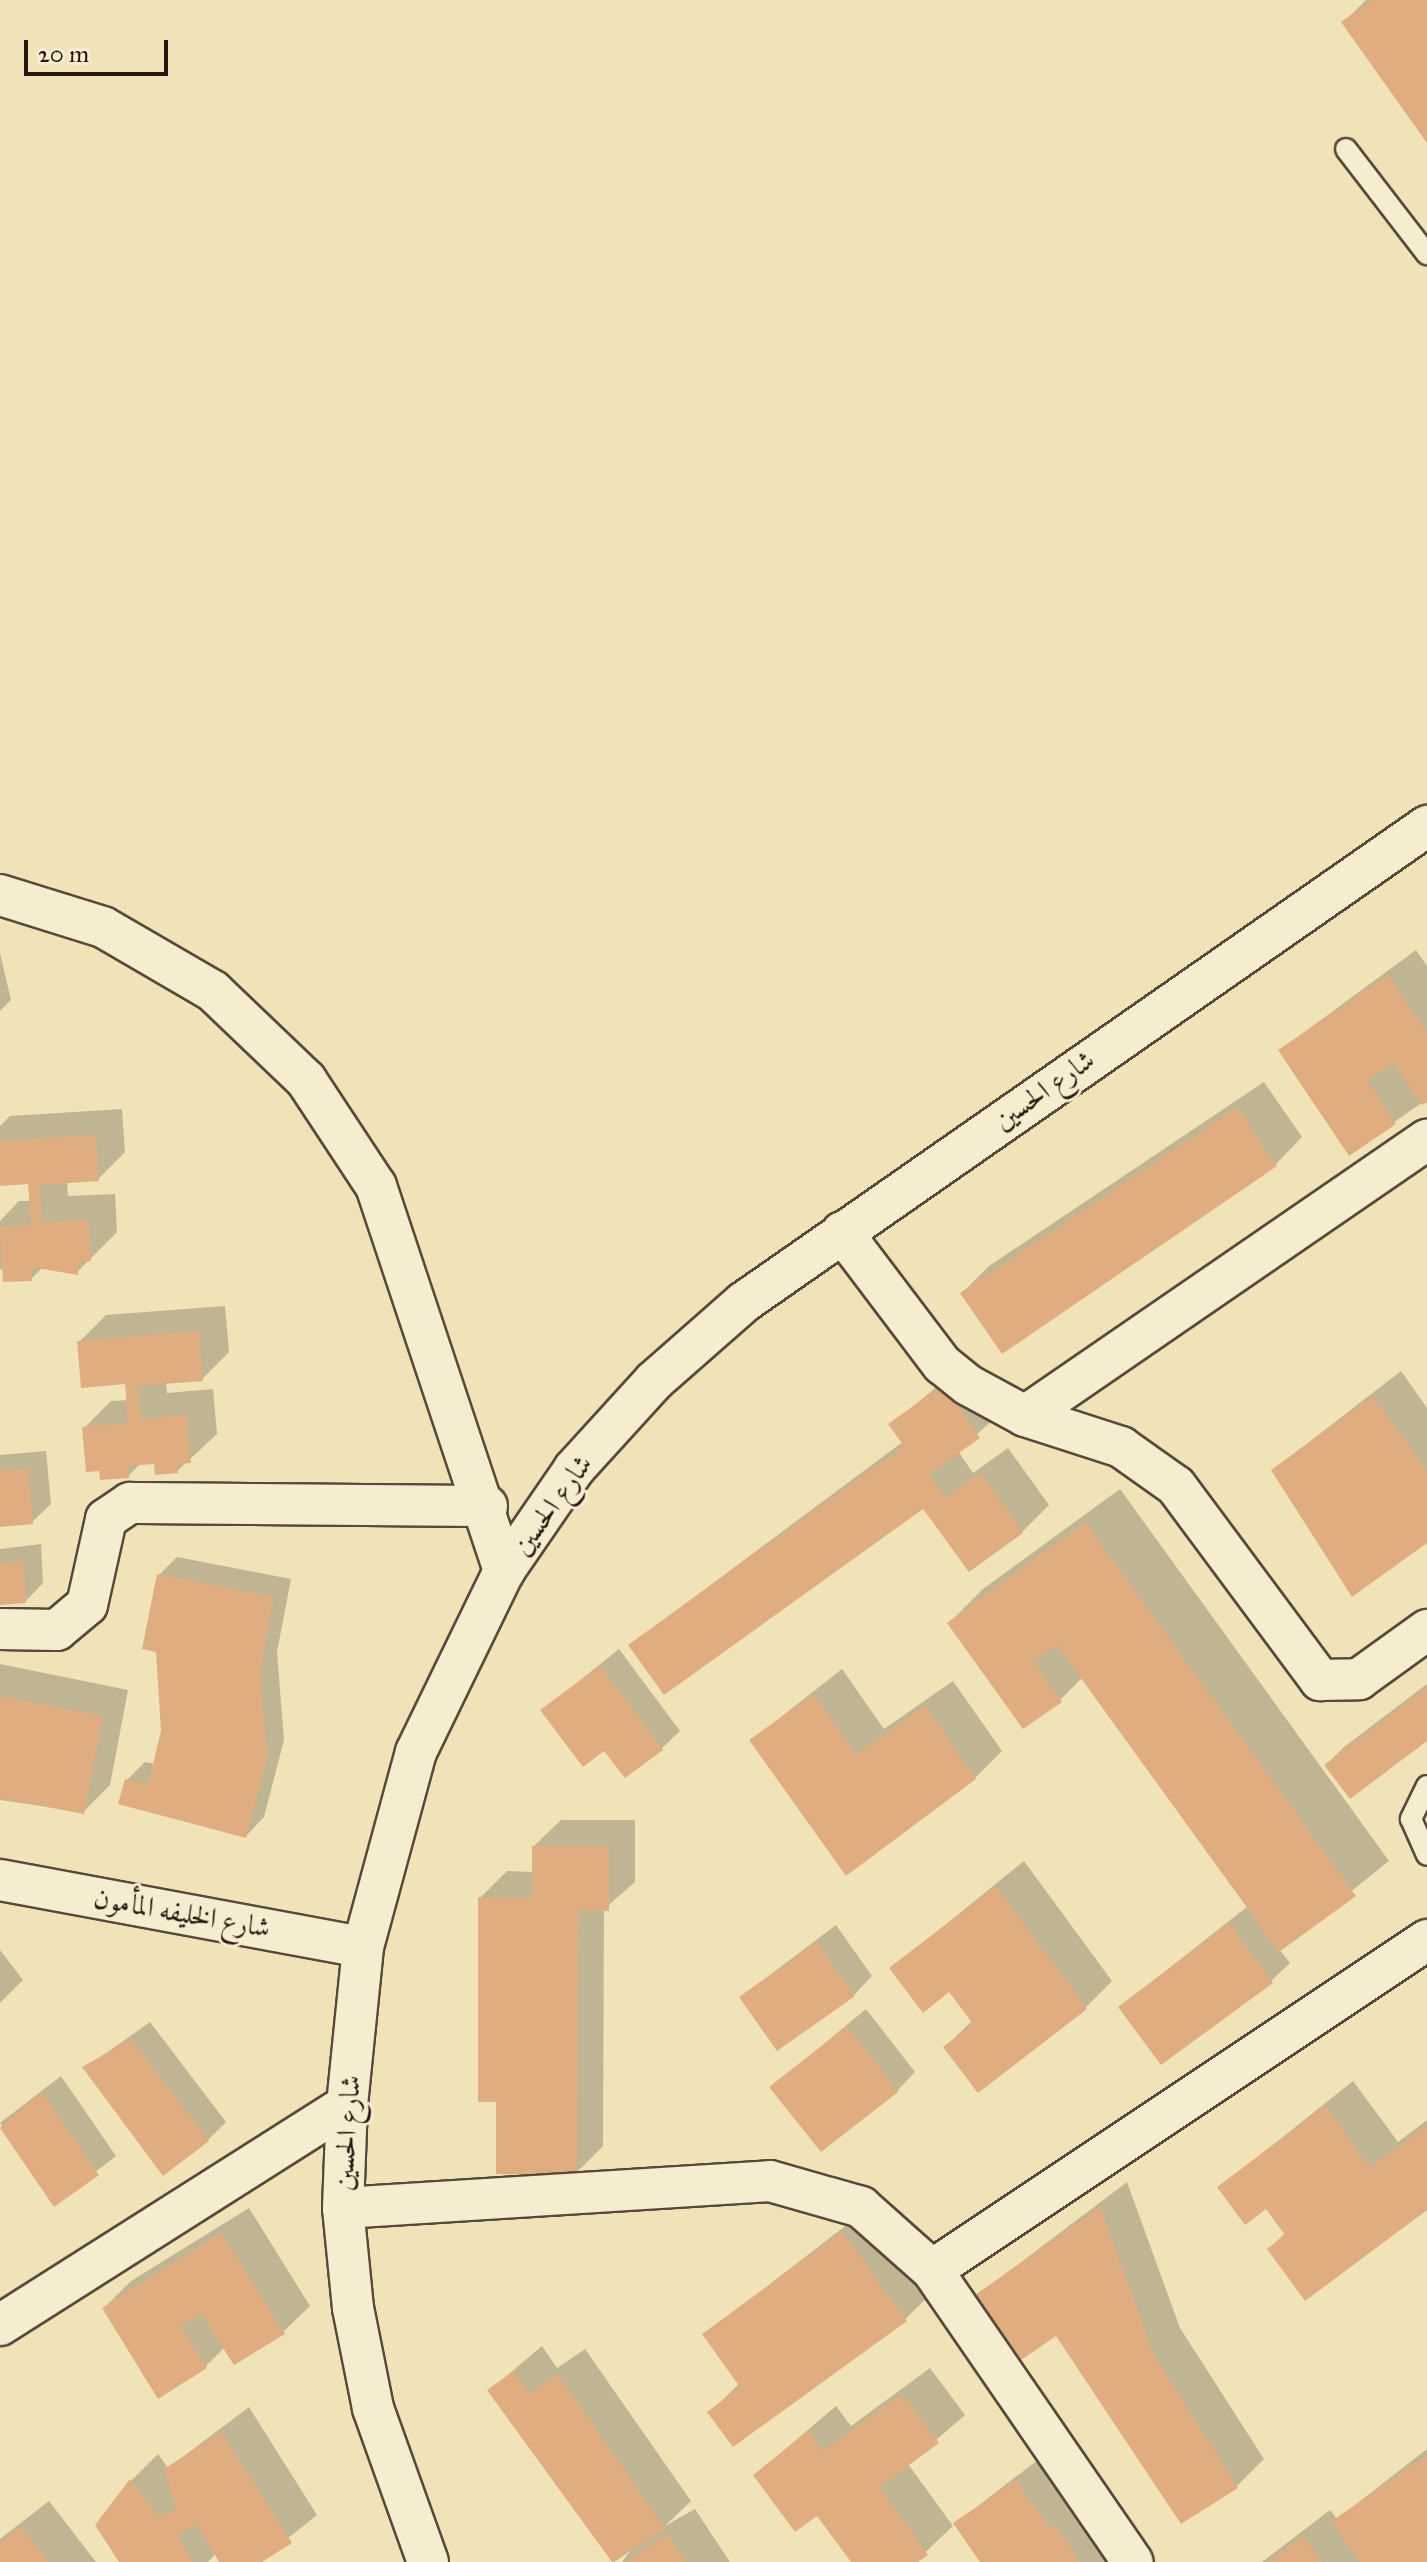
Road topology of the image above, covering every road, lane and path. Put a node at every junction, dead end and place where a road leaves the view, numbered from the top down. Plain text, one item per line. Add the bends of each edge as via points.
1 (1346, 149) dead end
2 (1427, 254) edge
3 (1427, 826) edge
4 (0, 895) edge
5 (1427, 1140) edge
6 (842, 1232) junction
7 (1025, 1416) junction
8 (487, 1506) junction
9 (504, 1571) junction
10 (0, 1629) edge
11 (1427, 1630) edge
12 (1427, 1786) edge
13 (1427, 1855) edge
14 (0, 1880) edge
15 (1427, 1940) edge
16 (363, 1947) junction
17 (347, 2105) junction
18 (343, 2208) junction
19 (932, 2270) junction
20 (0, 2325) edge
21 (428, 2562) edge
22 (1133, 2562) edge

1 - 2 lane
3 - 6 street, شارع الحسين
4 - 8 street via 103,927 213,991 306,1080 376,1186
5 - 7 street
6 - 7 street via 942,1364
6 - 9 street, شارع الحسين via 744,1302 654,1381 574,1469
7 - 11 street via 1121,1447 1176,1486 1320,1680 1359,1679
8 - 9 street
8 - 10 street via 130,1503 106,1519 87,1605 57,1630
9 - 16 street, شارع الحسين via 416,1752
12 - 13 lane via 1411,1819
14 - 16 street, شارع الخليفه المأمون
15 - 19 street
16 - 17 street, شارع الحسين
17 - 18 street, شارع الحسين
17 - 20 street
18 - 19 street via 770,2181 861,2207
18 - 21 street, شارع الحسين via 373,2408
19 - 22 street

